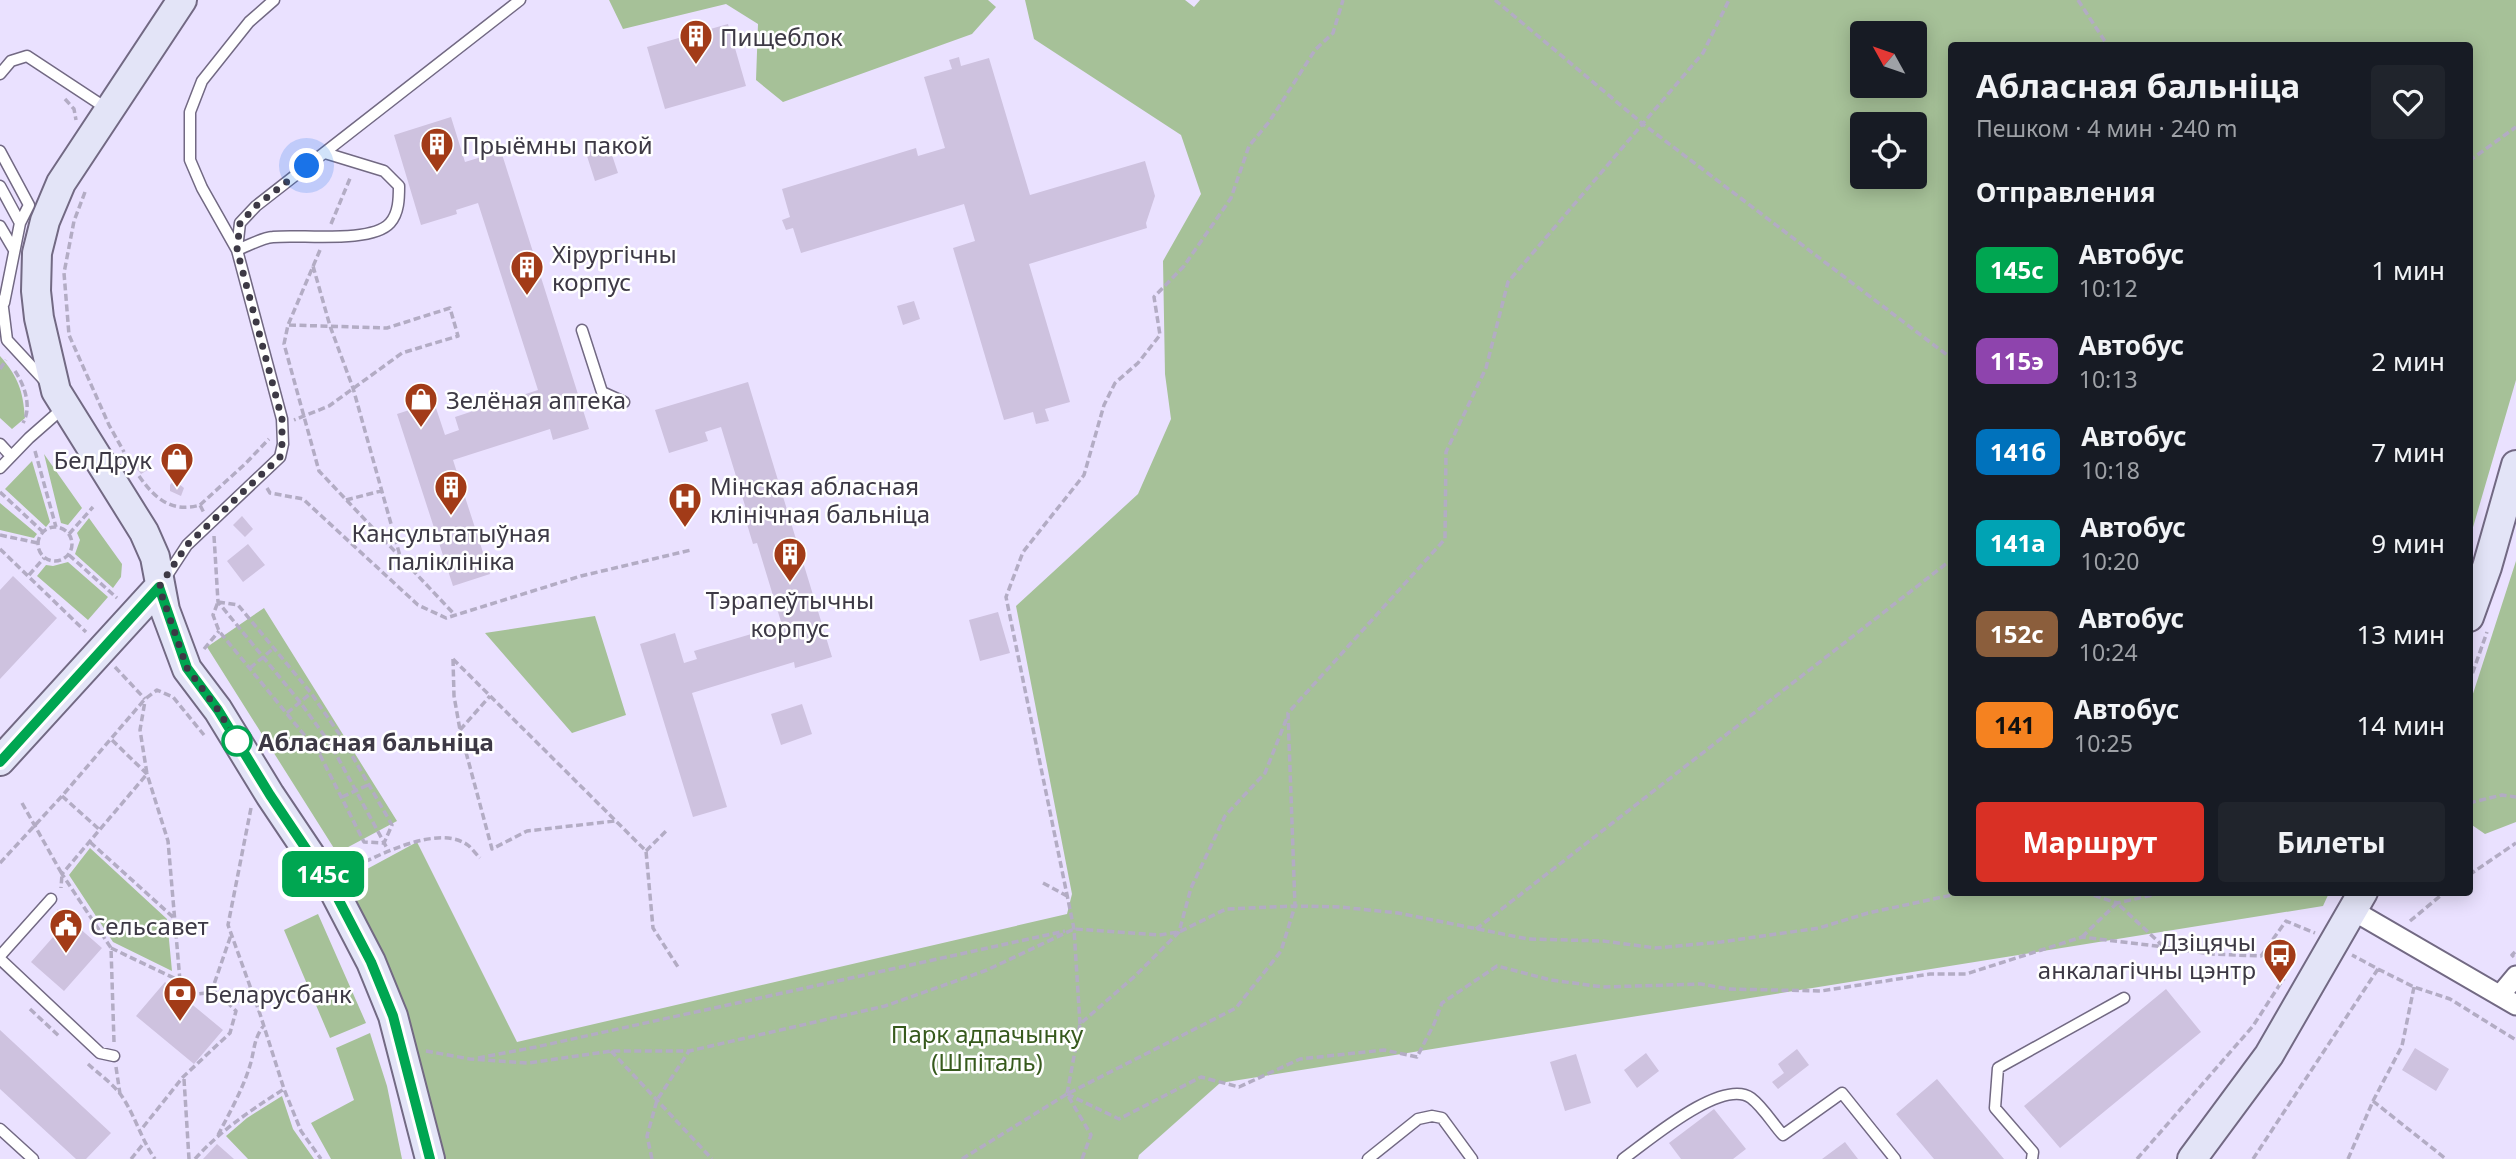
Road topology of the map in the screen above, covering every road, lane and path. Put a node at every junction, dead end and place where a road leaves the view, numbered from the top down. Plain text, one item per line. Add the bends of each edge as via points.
1 (182, 0) edge
2 (274, 0) edge
3 (520, 0) edge
4 (1343, 0) edge
5 (1495, 0) edge
6 (1729, 0) edge
7 (2078, 0) edge
8 (2105, 42) edge
9 (0, 74) edge
10 (109, 110) junction
11 (1643, 124) junction
12 (2516, 127) edge
13 (0, 150) edge
14 (325, 153) junction
15 (2473, 158) edge
16 (357, 161) junction
17 (89, 183) dead end
18 (0, 186) edge
19 (20, 223) junction
20 (0, 226) edge
21 (325, 237) junction
22 (14, 250) junction
23 (237, 250) junction
24 (0, 264) edge
25 (313, 266) junction
26 (8, 278) junction
27 (2, 300) edge
28 (288, 325) junction
29 (330, 326) junction
30 (582, 330) dead end
31 (4, 336) edge
32 (1948, 356) edge
33 (6, 359) dead end
34 (353, 388) junction
35 (60, 399) junction
36 (624, 402) dead end
37 (304, 416) junction
38 (281, 426) junction
39 (29, 438) junction
40 (0, 444) edge
41 (125, 454) dead end
42 (11, 456) junction
43 (2516, 465) edge
44 (0, 468) edge
45 (137, 473) dead end
46 (258, 479) junction
47 (381, 491) junction
48 (0, 492) edge
49 (346, 500) junction
50 (200, 505) junction
51 (93, 507) dead end
52 (210, 524) junction
53 (56, 527) junction
54 (43, 532) junction
55 (69, 534) junction
56 (0, 535) edge
57 (38, 543) junction
58 (0, 549) edge
59 (691, 550) dead end
60 (69, 555) junction
61 (44, 558) junction
62 (400, 558) junction
63 (1948, 562) edge
64 (29, 575) junction
65 (159, 587) junction
66 (119, 600) dead end
67 (218, 602) junction
68 (2473, 606) edge
69 (456, 615) junction
70 (219, 631) junction
71 (86, 633) dead end
72 (275, 647) junction
73 (203, 650) dead end
74 (263, 657) junction
75 (113, 664) dead end
76 (250, 668) junction
77 (311, 693) junction
78 (490, 696) junction
79 (145, 699) junction
80 (300, 702) junction
81 (287, 713) junction
82 (1288, 713) junction
83 (460, 730) junction
84 (205, 736) dead end
85 (342, 738) junction
86 (111, 740) junction
87 (331, 745) junction
88 (319, 753) junction
89 (0, 761) edge
90 (147, 774) junction
91 (369, 784) junction
92 (356, 791) junction
93 (62, 796) junction
94 (342, 797) junction
95 (2516, 797) edge
96 (252, 802) dead end
97 (2473, 802) edge
98 (22, 803) dead end
99 (615, 821) junction
100 (36, 826) junction
101 (668, 829) dead end
102 (101, 831) junction
103 (90, 842) junction
104 (384, 843) junction
105 (2516, 843) edge
106 (388, 850) junction
107 (646, 851) junction
108 (480, 858) dead end
109 (0, 863) edge
110 (344, 872) dead end
111 (2473, 872) edge
112 (62, 874) junction
113 (1043, 883) dead end
114 (1067, 896) junction
115 (1948, 896) edge
116 (2096, 896) edge
117 (2149, 896) edge
118 (2440, 896) edge
119 (51, 899) dead end
120 (2359, 902) edge
121 (2118, 903) junction
122 (1294, 906) junction
123 (174, 918) junction
124 (2410, 921) dead end
125 (1074, 929) junction
126 (1476, 929) junction
127 (57, 932) dead end
128 (1179, 932) junction
129 (231, 934) junction
130 (2082, 937) junction
131 (2321, 944) junction
132 (2164, 947) junction
133 (111, 948) junction
134 (2516, 951) edge
135 (0, 957) edge
136 (2516, 959) edge
137 (678, 967) dead end
138 (2378, 969) junction
139 (2287, 975) dead end
140 (2516, 976) edge
141 (180, 981) junction
142 (2414, 987) junction
143 (211, 992) junction
144 (2124, 998) dead end
145 (255, 999) junction
146 (2508, 1000) edge
147 (227, 1002) junction
148 (30, 1009) dead end
149 (1080, 1024) junction
150 (264, 1025) junction
151 (60, 1037) dead end
152 (2516, 1040) edge
153 (401, 1047) junction
154 (611, 1051) junction
155 (689, 1051) junction
156 (80, 1056) dead end
157 (114, 1056) junction
158 (470, 1059) junction
159 (183, 1077) junction
160 (284, 1089) junction
161 (120, 1094) junction
162 (1068, 1094) junction
163 (657, 1100) junction
164 (2372, 1101) junction
165 (0, 1129) edge
166 (140, 1131) junction
167 (218, 1135) junction
168 (144, 1143) junction
169 (33, 1159) edge
170 (131, 1159) edge
171 (155, 1159) edge
172 (189, 1159) edge
173 (195, 1159) edge
174 (321, 1159) edge
175 (430, 1159) edge
176 (652, 1159) edge
177 (712, 1159) edge
178 (962, 1159) edge
179 (1082, 1159) edge
180 (1368, 1159) edge
181 (1472, 1159) edge
182 (1623, 1159) edge
183 (1895, 1159) edge
184 (2032, 1159) edge
185 (2137, 1159) edge
186 (2192, 1159) edge
187 (2253, 1159) edge
188 (2348, 1159) edge
189 (2446, 1159) edge

1 - 10 street
2 - 23 lane via 249,22 202,81 190,112 190,160
3 - 14 lane
4 - 114 path via 1333,33 1315,50 1249,146 1231,198 1184,267 1154,298 1160,335 1115,383 1084,475 1023,552 1006,597
5 - 11 path
6 - 11 path via 1703,53
7 - 8 path
9 - 10 lane via 11,61 27,57
10 - 35 street via 61,183 44,221 37,253 39,317
11 - 32 path
11 - 82 path via 1508,282 1486,368 1446,452 1445,539
12 - 15 path
13 - 19 lane via 29,205
14 - 16 lane
14 - 23 lane via 240,223
16 - 21 path
16 - 21 lane via 384,171 400,186 399,204 390,223 372,232
17 - 41 path via 74,221 64,273 69,335
18 - 19 lane
19 - 22 lane
20 - 22 lane
21 - 23 lane via 271,237
21 - 25 path
22 - 26 lane
23 - 38 lane
24 - 26 lane
25 - 28 path
25 - 29 path
26 - 27 lane
27 - 31 lane
28 - 29 path
28 - 37 path via 284,344
29 - 34 path
29 - 34 path via 387,328 450,308 458,336 402,353
30 - 36 lane via 603,392
31 - 35 lane
33 - 39 path via 22,383 27,416 22,426
34 - 37 path
34 - 47 path
35 - 39 lane
35 - 65 street via 144,532 155,557
37 - 38 path
37 - 49 path via 319,471
38 - 46 lane via 280,457
38 - 50 path
39 - 42 lane
39 - 53 path
40 - 42 lane
42 - 44 lane
43 - 68 street
45 - 50 path via 157,499 185,509
46 - 52 lane
46 - 69 path via 270,493 303,499 418,605 446,618
47 - 49 path
47 - 62 path
48 - 54 path
49 - 62 path
50 - 52 path
51 - 55 path
52 - 65 lane via 187,545
52 - 67 path
53 - 54 path
53 - 55 path
54 - 57 path
55 - 60 path
56 - 57 path
57 - 61 path
58 - 64 path
59 - 69 path via 581,576
60 - 61 path via 57,562
60 - 66 path
61 - 64 path
62 - 69 path
63 - 126 path
64 - 71 path
65 - 89 street
65 - 153 street via 187,668 348,916 393,1016
67 - 70 path via 213,615
67 - 72 path via 238,606
67 - 74 path
70 - 73 path
70 - 76 path
72 - 74 path
72 - 77 path
74 - 76 path
74 - 80 path
75 - 79 path
76 - 81 path
77 - 80 path
77 - 85 path
78 - 83 path
78 - 83 path via 453,659
78 - 99 path
79 - 84 path via 157,690 173,697
79 - 86 path
79 - 90 path via 140,730
80 - 81 path
80 - 87 path
81 - 88 path
82 - 122 path
82 - 128 path via 1265,773 1225,816 1191,888
83 - 99 path via 492,849 527,831
85 - 87 path
85 - 91 path
86 - 90 path
86 - 93 path
87 - 88 path
87 - 92 path
88 - 94 path
90 - 102 path
90 - 123 path via 168,841
91 - 92 path
91 - 104 path via 392,825
92 - 94 path
92 - 104 path
93 - 100 path
93 - 102 path
94 - 104 path via 364,842
95 - 97 path via 2502,795
96 - 129 path via 228,925
98 - 100 path
99 - 107 path
100 - 109 path
100 - 112 path
101 - 107 path
102 - 103 path
103 - 112 path
103 - 123 path
104 - 106 path
105 - 111 path
106 - 108 path via 450,838 468,845
106 - 110 path
107 - 137 path via 653,928
112 - 127 path
112 - 133 path
113 - 114 path
114 - 125 path
115 - 126 path via 1819,928 1656,948 1528,939
116 - 121 path
117 - 121 path
118 - 124 path
119 - 135 lane
120 - 131 street
120 - 146 street
121 - 130 path
121 - 132 path
122 - 126 path via 1398,913
122 - 128 path via 1226,909
122 - 162 path via 1281,951 1236,1007
123 - 141 path
125 - 128 path via 1159,935
125 - 149 path
125 - 155 path via 987,970 885,1006
125 - 158 path
128 - 149 path
129 - 143 path
129 - 145 path
130 - 132 path
130 - 162 path via 1966,974 1930,974 1821,991 1701,984 1603,987 1497,966 1441,1003 1417,1057 1384,1050 1300,1059 1239,1087 1201,1077 1119,1119
131 - 132 path via 2315,933 2286,921 2261,956
131 - 138 path
131 - 186 street via 2269,1055
133 - 141 path
133 - 157 path
134 - 136 path via 2512,955
135 - 157 lane via 100,1053
138 - 142 path
138 - 187 path
139 - 185 path via 2253,1026
140 - 146 street
141 - 143 path via 196,994
142 - 152 path via 2450,999
142 - 164 path via 2402,1046
143 - 147 path
144 - 184 lane via 1998,1068 1995,1108 2033,1152
145 - 147 path
145 - 150 path
147 - 159 path via 236,1011 230,1033
148 - 151 path
149 - 162 path
150 - 160 path
150 - 167 path via 255,1037 250,1062
153 - 158 path
153 - 175 street
154 - 155 path
154 - 158 path via 528,1063
154 - 163 path
155 - 163 path
156 - 161 path
157 - 161 path
159 - 166 path
159 - 172 path
160 - 167 path
160 - 174 path via 301,1131
161 - 166 path
162 - 178 path
162 - 179 path via 1091,1135
163 - 176 path via 647,1136
163 - 177 path
164 - 188 path
164 - 189 path
165 - 169 lane
166 - 168 path
167 - 173 path
168 - 170 path
168 - 171 path
180 - 181 lane via 1418,1119 1432,1116 1442,1118
182 - 183 lane via 1701,1104 1733,1093 1750,1097 1783,1135 1842,1093

